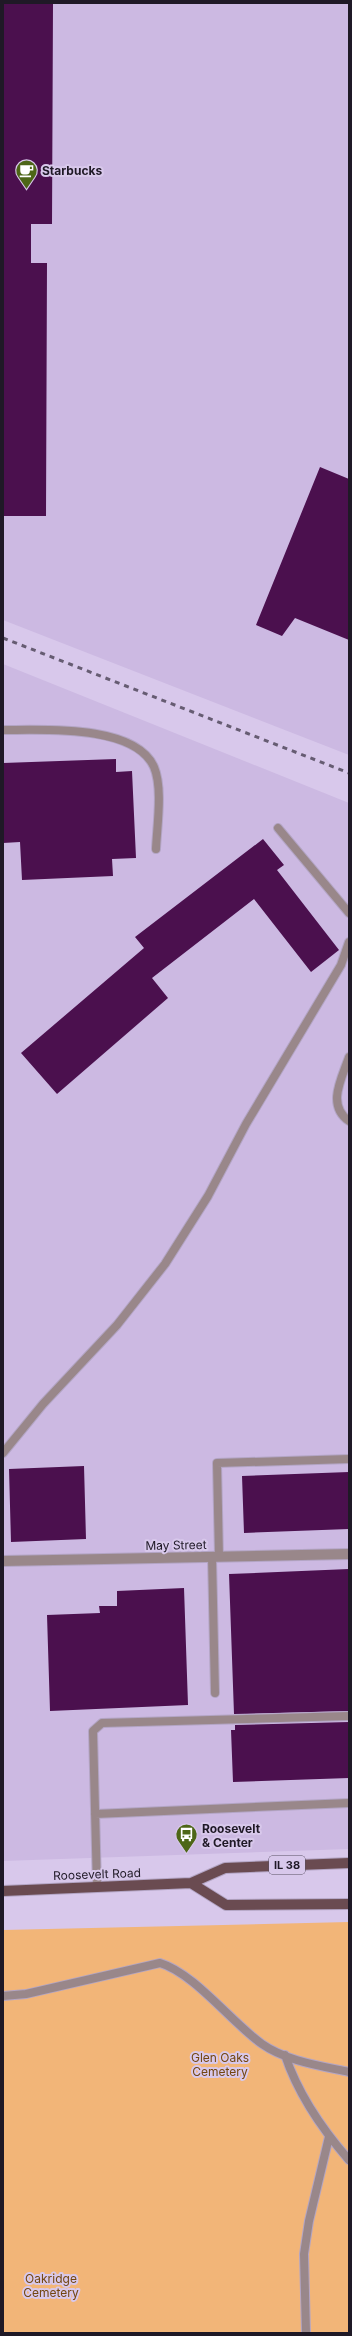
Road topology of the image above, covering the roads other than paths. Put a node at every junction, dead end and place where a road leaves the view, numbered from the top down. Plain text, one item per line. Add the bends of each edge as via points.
1 (3, 730) edge
2 (278, 828) dead end
3 (156, 849) dead end
4 (349, 913) edge
5 (349, 942) edge
6 (349, 1057) edge
7 (349, 1121) edge
8 (3, 1453) edge
9 (349, 1459) edge
10 (349, 1554) edge
11 (216, 1557) junction
12 (3, 1561) edge
13 (215, 1694) dead end
14 (349, 1716) edge
15 (349, 1803) edge
16 (95, 1814) junction
17 (349, 1863) edge
18 (191, 1883) junction
19 (97, 1887) junction
20 (3, 1891) edge
21 (349, 1904) edge
22 (3, 1996) edge
23 (285, 2055) junction
24 (349, 2072) edge
25 (329, 2137) junction
26 (349, 2160) edge
27 (306, 2333) edge

1 - 3 lane via 82,731 114,738 140,750 149,758 158,779
2 - 4 lane
5 - 8 lane via 341,965 246,1124 208,1196 165,1264 117,1325 43,1404
6 - 7 lane via 336,1094 342,1116
9 - 11 lane via 217,1463
10 - 11 street, May Street
11 - 12 street, May Street
11 - 13 lane
14 - 16 lane via 102,1723 93,1731
15 - 16 lane
16 - 19 lane
17 - 18 main road, Roosevelt Road / IL 38 via 225,1868
18 - 19 main road, Roosevelt Road / IL 38
18 - 21 main road via 226,1905
19 - 20 main road, Roosevelt Road / IL 38
22 - 23 lane via 26,1994 160,1963 180,1972 263,2045
23 - 24 lane
23 - 25 lane via 293,2078
25 - 26 lane
25 - 27 lane via 309,2221 304,2254

